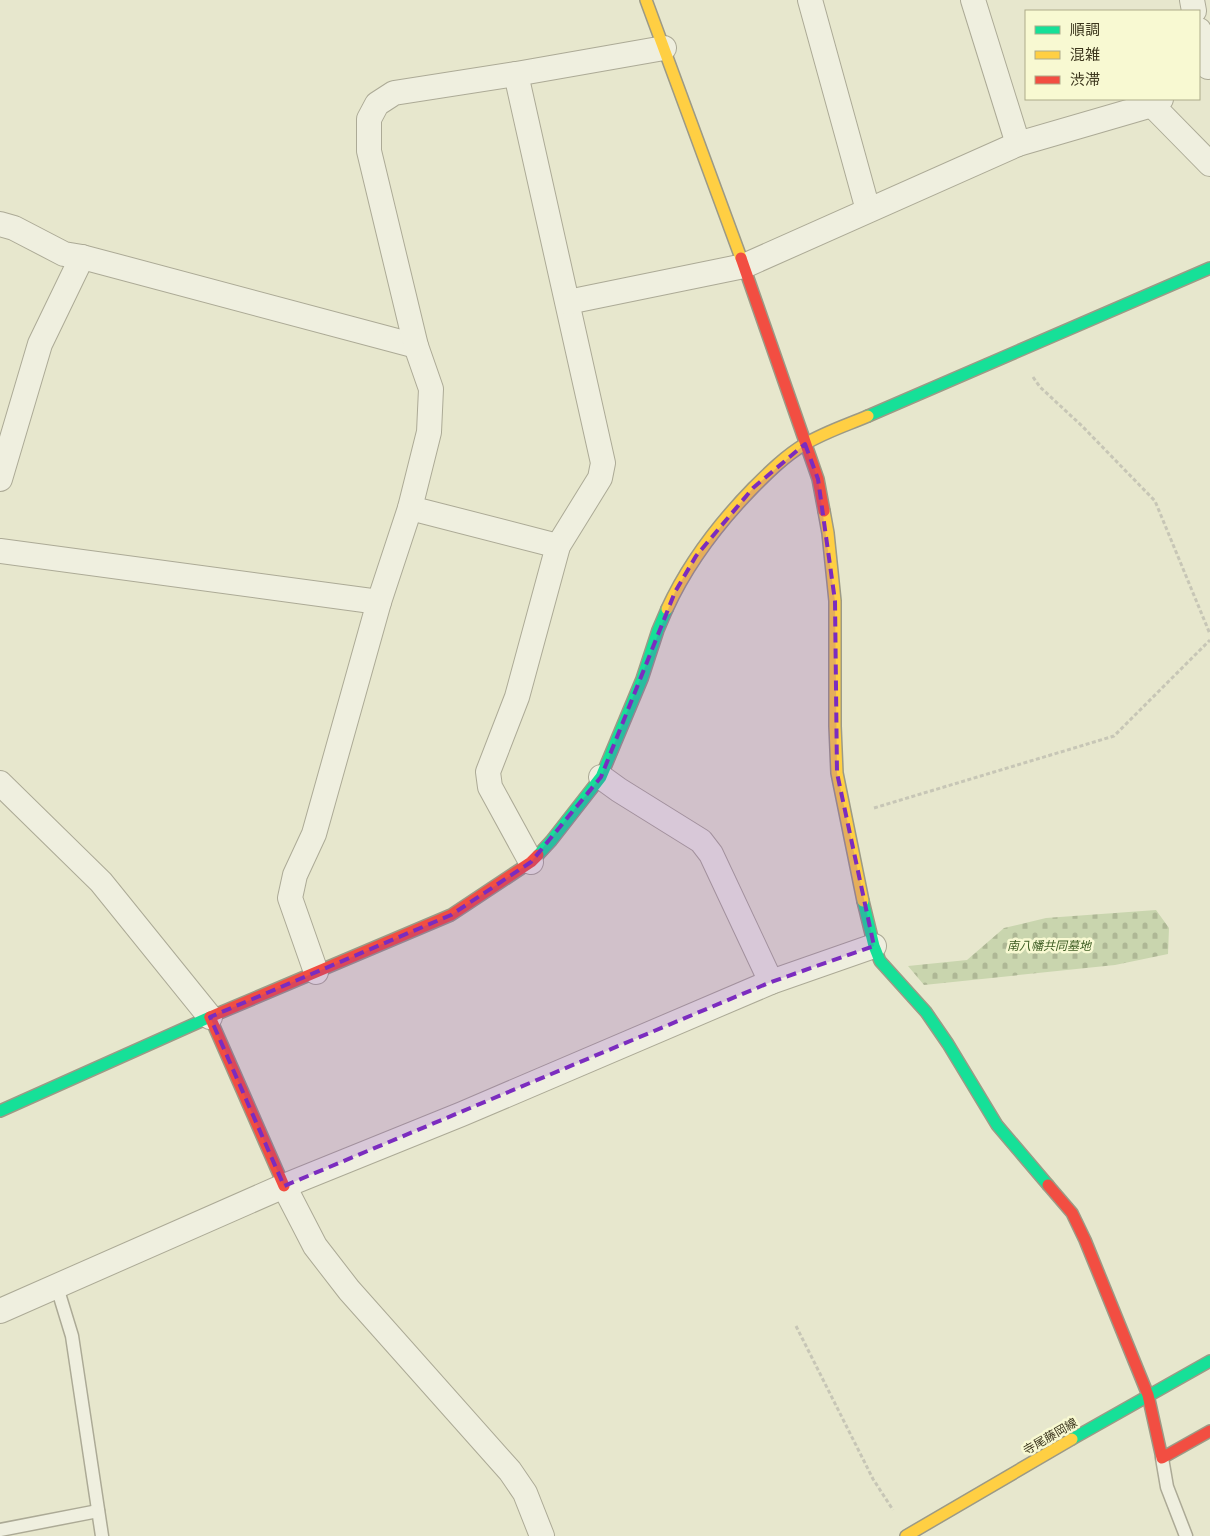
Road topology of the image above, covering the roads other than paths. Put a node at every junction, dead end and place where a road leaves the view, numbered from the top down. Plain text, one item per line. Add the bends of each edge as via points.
1 (646, 0) edge
2 (810, 0) edge
3 (973, 0) edge
4 (1200, 36) edge
5 (664, 48) junction
6 (1205, 68) edge
7 (516, 74) junction
8 (1157, 102) edge
9 (1018, 144) junction
10 (1210, 164) edge
11 (868, 210) junction
12 (0, 224) edge
13 (82, 257) junction
14 (744, 266) junction
15 (1210, 268) edge
16 (568, 302) junction
17 (416, 346) junction
18 (805, 444) junction
19 (0, 479) edge
20 (410, 508) junction
21 (558, 546) junction
22 (0, 551) edge
23 (379, 602) junction
24 (601, 777) junction
25 (0, 783) edge
26 (531, 862) junction
27 (874, 946) junction
28 (316, 972) junction
29 (771, 982) junction
30 (210, 1016) junction
31 (1, 1108) edge
32 (284, 1186) junction
33 (57, 1286) junction
34 (0, 1311) edge
35 (1210, 1361) edge
36 (1148, 1395) junction
37 (1210, 1431) edge
38 (1162, 1458) junction
39 (98, 1511) junction
40 (0, 1530) edge
41 (908, 1535) edge
42 (102, 1536) edge
43 (542, 1536) edge
44 (1186, 1536) edge

1 - 5 street
2 - 11 street
3 - 9 street
4 - 6 street
5 - 7 street
5 - 14 street
7 - 16 street
7 - 17 street via 394,93 377,104 369,119 369,151
8 - 9 street
8 - 10 street
9 - 11 street
11 - 14 street
12 - 13 street via 64,254
13 - 17 street
13 - 19 street via 40,344
14 - 16 street
14 - 18 street
15 - 18 street
16 - 21 street via 603,463 600,478
17 - 20 street via 431,389 430,432
18 - 24 street via 777,464 753,488 727,515 696,556 658,630
18 - 27 street via 818,479 835,601 837,764 860,891
20 - 21 street
20 - 23 street
21 - 26 street via 517,697 488,772 490,787
22 - 23 street
23 - 28 street via 314,834 295,875 290,898
24 - 26 street
24 - 29 street via 701,841 711,854
25 - 30 street via 101,882
26 - 28 street via 451,915
27 - 29 street
27 - 36 street via 880,961 926,1012 948,1044 997,1125 1072,1213
28 - 30 street
29 - 32 street
30 - 31 street
30 - 32 street
32 - 33 street
32 - 43 street via 315,1246 349,1290 510,1471 525,1493
33 - 34 street
33 - 39 lane via 72,1336
35 - 36 street, 寺尾藤岡線
36 - 38 street
36 - 41 street, 寺尾藤岡線
37 - 38 street
38 - 44 lane via 1167,1487
39 - 40 lane
39 - 42 lane

